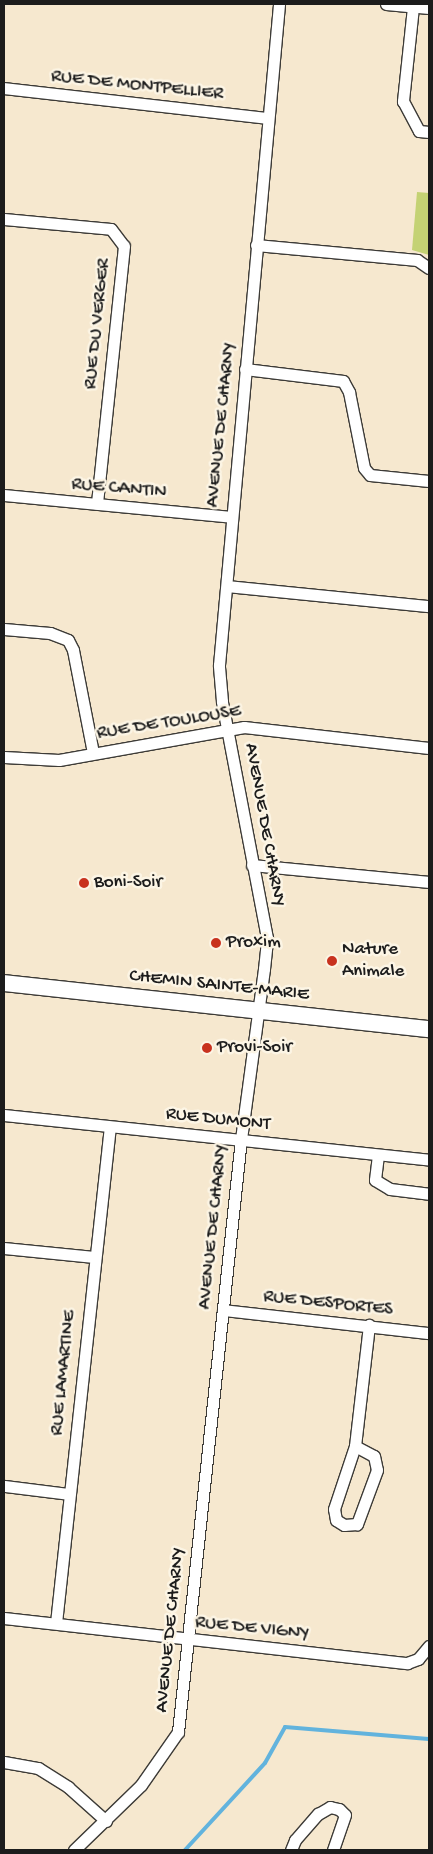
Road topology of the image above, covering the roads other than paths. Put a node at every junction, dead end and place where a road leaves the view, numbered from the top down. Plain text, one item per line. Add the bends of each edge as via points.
1 (279, 4) edge
2 (386, 4) edge
3 (413, 7) junction
4 (429, 8) edge
5 (4, 88) edge
6 (267, 118) junction
7 (429, 132) edge
8 (4, 219) edge
9 (256, 245) junction
10 (429, 268) edge
11 (245, 369) junction
12 (429, 481) edge
13 (4, 495) edge
14 (98, 504) junction
15 (231, 517) junction
16 (227, 586) junction
17 (429, 606) edge
18 (4, 629) edge
19 (228, 729) junction
20 (429, 748) edge
21 (93, 753) junction
22 (4, 758) edge
23 (252, 865) junction
24 (429, 882) edge
25 (4, 983) edge
26 (259, 1012) junction
27 (429, 1029) edge
28 (4, 1115) edge
29 (110, 1127) junction
30 (241, 1139) junction
31 (378, 1156) junction
32 (429, 1160) edge
33 (429, 1194) edge
34 (4, 1248) edge
35 (94, 1257) junction
36 (223, 1310) junction
37 (369, 1325) junction
38 (429, 1333) edge
39 (355, 1446) junction
40 (4, 1486) edge
41 (69, 1494) junction
42 (4, 1618) edge
43 (56, 1623) junction
44 (188, 1640) junction
45 (429, 1646) edge
46 (4, 1762) edge
47 (106, 1821) junction
48 (74, 1850) edge
49 (291, 1850) edge
50 (333, 1850) edge

1 - 6 street, AVENUE DE CHARNY
2 - 3 street
3 - 4 street
3 - 7 street via 403,101 419,131
5 - 6 street, RUE DE MONTPELLIER
6 - 9 street, AVENUE DE CHARNY
8 - 14 street, RUE DU VERGER via 111,229 124,246
9 - 10 street via 418,260
9 - 11 street, AVENUE DE CHARNY
11 - 12 street via 343,381 349,392 364,468 370,475
11 - 15 street, AVENUE DE CHARNY
13 - 14 street, RUE CANTIN
14 - 15 street, RUE CANTIN
15 - 16 street, AVENUE DE CHARNY
16 - 17 street
16 - 19 street, AVENUE DE CHARNY via 222,609 219,665
18 - 21 street via 50,633 68,640 73,650
19 - 20 street, RUE DE TOULOUSE via 244,727
19 - 21 street, RUE DE TOULOUSE
19 - 23 street, AVENUE DE CHARNY
21 - 22 street, RUE DE TOULOUSE via 59,760
23 - 24 street
23 - 26 street, AVENUE DE CHARNY via 267,938
25 - 26 street, CHEMIN SAINTE-MARIE
26 - 27 street, CHEMIN SAINTE-MARIE
26 - 30 street, AVENUE DE CHARNY
28 - 29 street, RUE DUMONT
29 - 30 street, RUE DUMONT
29 - 35 street, RUE LAMARTINE
30 - 31 street, RUE DUMONT
30 - 36 street, AVENUE DE CHARNY
31 - 32 street, RUE DUMONT
31 - 33 street via 375,1180 390,1190
34 - 35 street
35 - 41 street, RUE LAMARTINE
36 - 37 street, RUE DESPORTES
36 - 44 street, AVENUE DE CHARNY
37 - 38 street, RUE DESPORTES
37 - 39 street
39 - 39 street via 334,1509 336,1520 344,1525 357,1524 377,1470 374,1456
40 - 41 street
41 - 43 street, RUE LAMARTINE
42 - 43 street, RUE DE VIGNY
43 - 44 street, RUE DE VIGNY
44 - 45 street, RUE DE VIGNY via 407,1663 418,1660
44 - 47 street, AVENUE DE CHARNY via 178,1732 141,1785
46 - 47 street via 38,1768 68,1787
47 - 48 street, AVENUE DE CHARNY
49 - 50 street via 295,1840 318,1814 330,1807 345,1814

